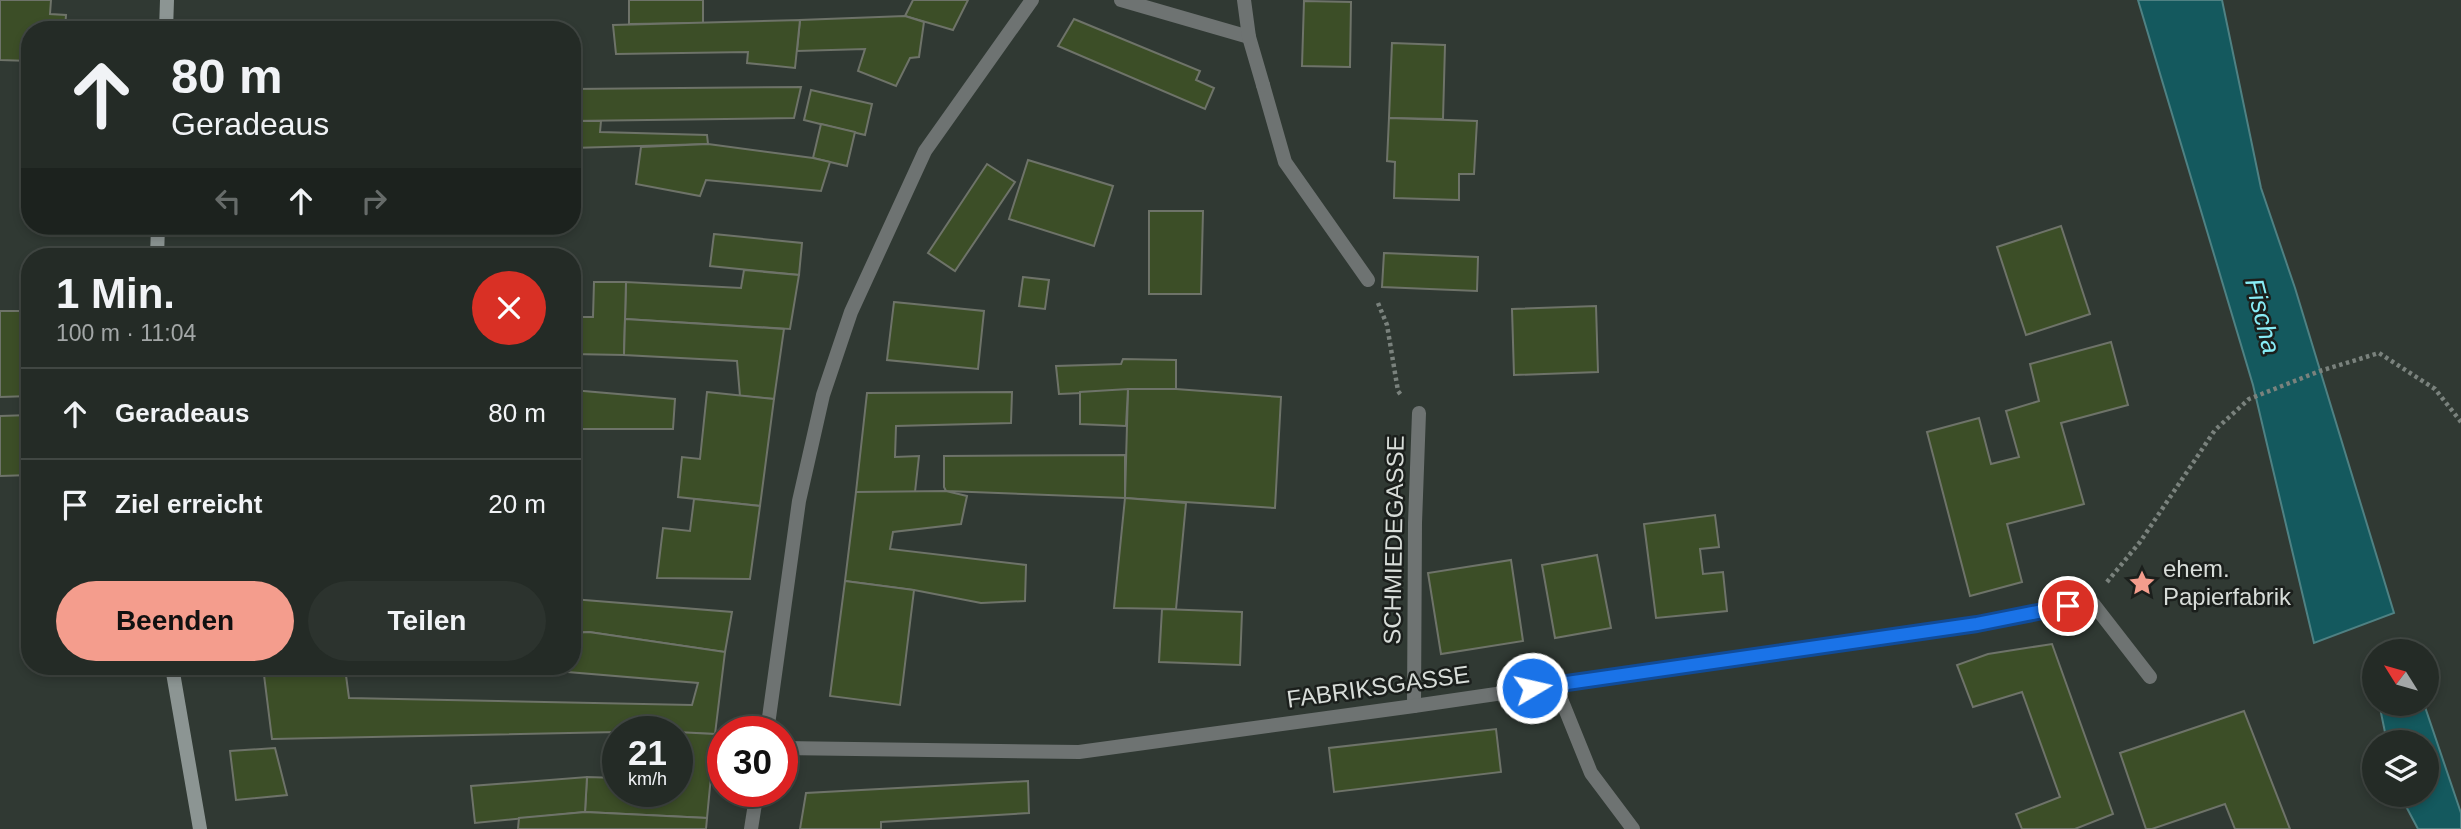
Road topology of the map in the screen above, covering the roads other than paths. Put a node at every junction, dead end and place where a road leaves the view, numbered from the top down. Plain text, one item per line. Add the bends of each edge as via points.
1 (167, 0) edge
2 (1032, 0) edge
3 (1121, 0) edge
4 (1244, 0) edge
5 (166, 21) edge
6 (1250, 37) junction
7 (1368, 279) road end
8 (1419, 413) road end
9 (173, 675) edge
10 (2150, 677) dead end
11 (1555, 684) junction
12 (1414, 706) junction
13 (769, 716) edge
14 (798, 748) edge
15 (754, 807) edge
16 (200, 829) edge
17 (751, 829) edge
18 (1633, 829) edge

1 - 5 main road
2 - 13 street via 925,151 851,312 823,395 799,501
3 - 6 street
4 - 6 street
6 - 7 street via 1285,162
8 - 12 street, SCHMIEDEGASSE
9 - 16 main road
10 - 11 street, FABRIKSGASSE via 2091,601 1977,624
11 - 12 street, FABRIKSGASSE
11 - 18 street via 1591,773
12 - 14 street, FABRIKSGASSE via 1079,752
15 - 17 street

